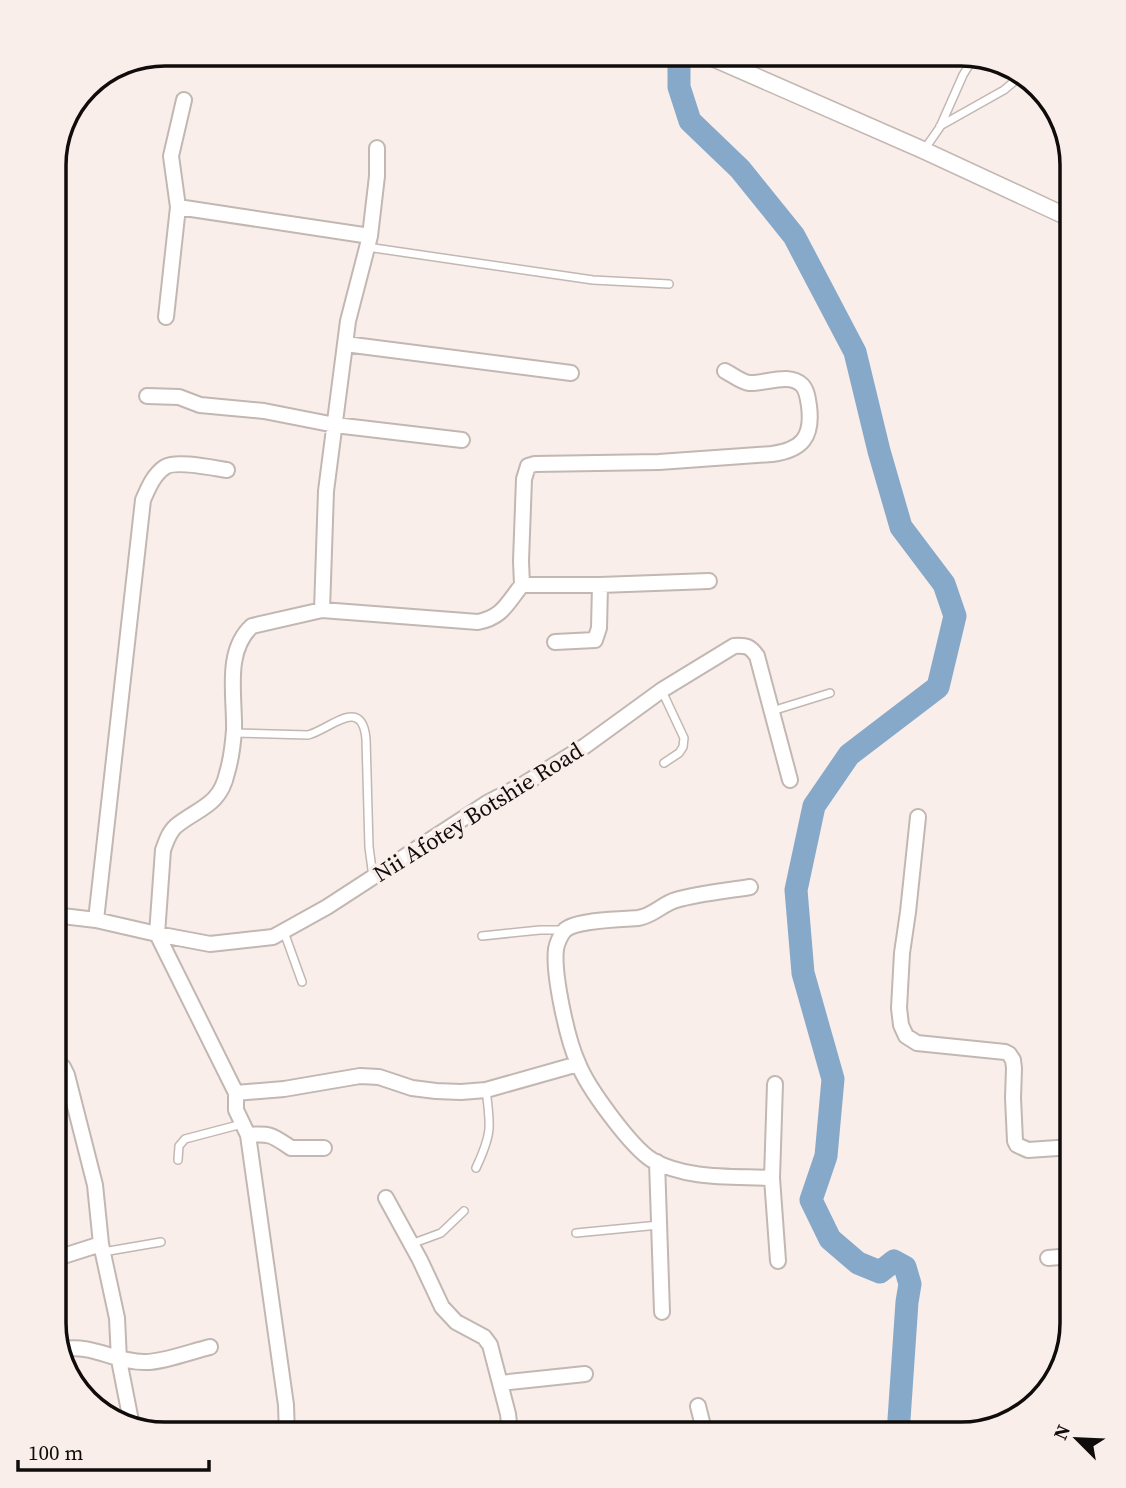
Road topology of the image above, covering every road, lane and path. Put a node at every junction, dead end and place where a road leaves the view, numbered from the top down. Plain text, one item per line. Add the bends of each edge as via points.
1 (731, 67) edge
2 (968, 67) edge
3 (1014, 82) edge
4 (184, 100) dead end
5 (940, 127) junction
6 (377, 148) dead end
7 (923, 150) junction
8 (178, 207) junction
9 (1060, 213) edge
10 (369, 241) junction
11 (669, 284) dead end
12 (166, 317) dead end
13 (345, 344) junction
14 (725, 371) dead end
15 (571, 373) dead end
16 (147, 396) dead end
17 (335, 425) junction
18 (462, 440) dead end
19 (227, 470) dead end
20 (709, 581) dead end
21 (522, 585) junction
22 (600, 585) junction
23 (322, 610) junction
24 (555, 642) dead end
25 (662, 690) junction
26 (830, 693) dead end
27 (772, 711) junction
28 (234, 733) junction
29 (664, 763) dead end
30 (790, 780) dead end
31 (918, 817) dead end
32 (373, 877) junction
33 (750, 887) dead end
34 (66, 916) edge
35 (96, 920) junction
36 (565, 930) junction
37 (284, 931) junction
38 (157, 934) junction
39 (482, 936) dead end
40 (302, 982) dead end
41 (578, 1064) junction
42 (66, 1073) edge
43 (775, 1084) dead end
44 (486, 1090) junction
45 (236, 1093) junction
46 (245, 1130) junction
47 (324, 1148) dead end
48 (1060, 1148) edge
49 (177, 1160) dead end
50 (657, 1162) junction
51 (476, 1168) dead end
52 (772, 1178) junction
53 (386, 1198) dead end
54 (464, 1211) dead end
55 (659, 1225) junction
56 (576, 1233) dead end
57 (161, 1242) dead end
58 (411, 1245) junction
59 (101, 1248) junction
60 (66, 1256) edge
61 (1060, 1257) edge
62 (1048, 1258) dead end
63 (778, 1261) dead end
64 (662, 1312) dead end
65 (210, 1347) dead end
66 (70, 1348) edge
67 (118, 1360) junction
68 (585, 1374) dead end
69 (500, 1383) junction
70 (698, 1406) dead end
71 (129, 1414) edge
72 (286, 1422) edge
73 (509, 1422) edge
74 (702, 1422) edge

1 - 7 street
2 - 5 lane
3 - 5 lane
4 - 8 street via 171,156
5 - 7 lane
6 - 10 street
7 - 9 street
8 - 10 street
8 - 12 street
10 - 11 lane via 593,280
10 - 13 street
13 - 15 street
13 - 17 street
14 - 21 street via 746,383 793,380 802,385 810,418 800,444 772,454 528,466
16 - 17 street via 179,397 200,405
17 - 18 street
17 - 23 street via 326,491
19 - 35 street via 165,467 151,481 143,500
20 - 22 street
21 - 22 street
21 - 23 street via 493,619 478,622
22 - 24 street via 595,640
23 - 28 street via 264,622 244,633 234,668
25 - 27 street, Nii Afotey Botshie Road via 733,646 745,645 757,656
25 - 29 lane via 684,738 683,747
25 - 32 street, Nii Afotey Botshie Road via 585,746
26 - 27 lane
27 - 30 street, Nii Afotey Botshie Road
28 - 32 lane via 312,734 340,719 361,721 365,727
28 - 38 street via 222,787 210,804 174,827 163,850
31 - 48 street via 902,953 901,1026 906,1036 918,1043 1009,1054 1014,1068 1017,1145 1028,1150
32 - 37 street, Nii Afotey Botshie Road
33 - 36 street via 678,900 643,917 576,924
34 - 35 street, Nii Afotey Botshie Road
35 - 38 street, Nii Afotey Botshie Road
36 - 39 lane
36 - 41 street via 556,949 558,978
37 - 38 street, Nii Afotey Botshie Road via 273,937 210,944
37 - 40 lane
38 - 45 street
41 - 44 street
41 - 50 street via 630,1140
42 - 59 street via 95,1185
43 - 52 street
44 - 45 street via 436,1091 360,1076
44 - 51 lane via 491,1128
45 - 46 street via 236,1110
46 - 47 street via 279,1139 290,1148
46 - 49 lane via 185,1139
46 - 72 street
50 - 52 street via 691,1174
50 - 55 street
52 - 63 street
53 - 58 street
54 - 58 lane via 441,1233
55 - 56 lane
55 - 64 street
57 - 59 lane
58 - 69 street via 442,1307 490,1345
59 - 60 street
59 - 67 street via 117,1318
61 - 62 street
65 - 67 street via 147,1363
66 - 67 street via 88,1349
67 - 71 street
68 - 69 street
69 - 73 street
70 - 74 street

